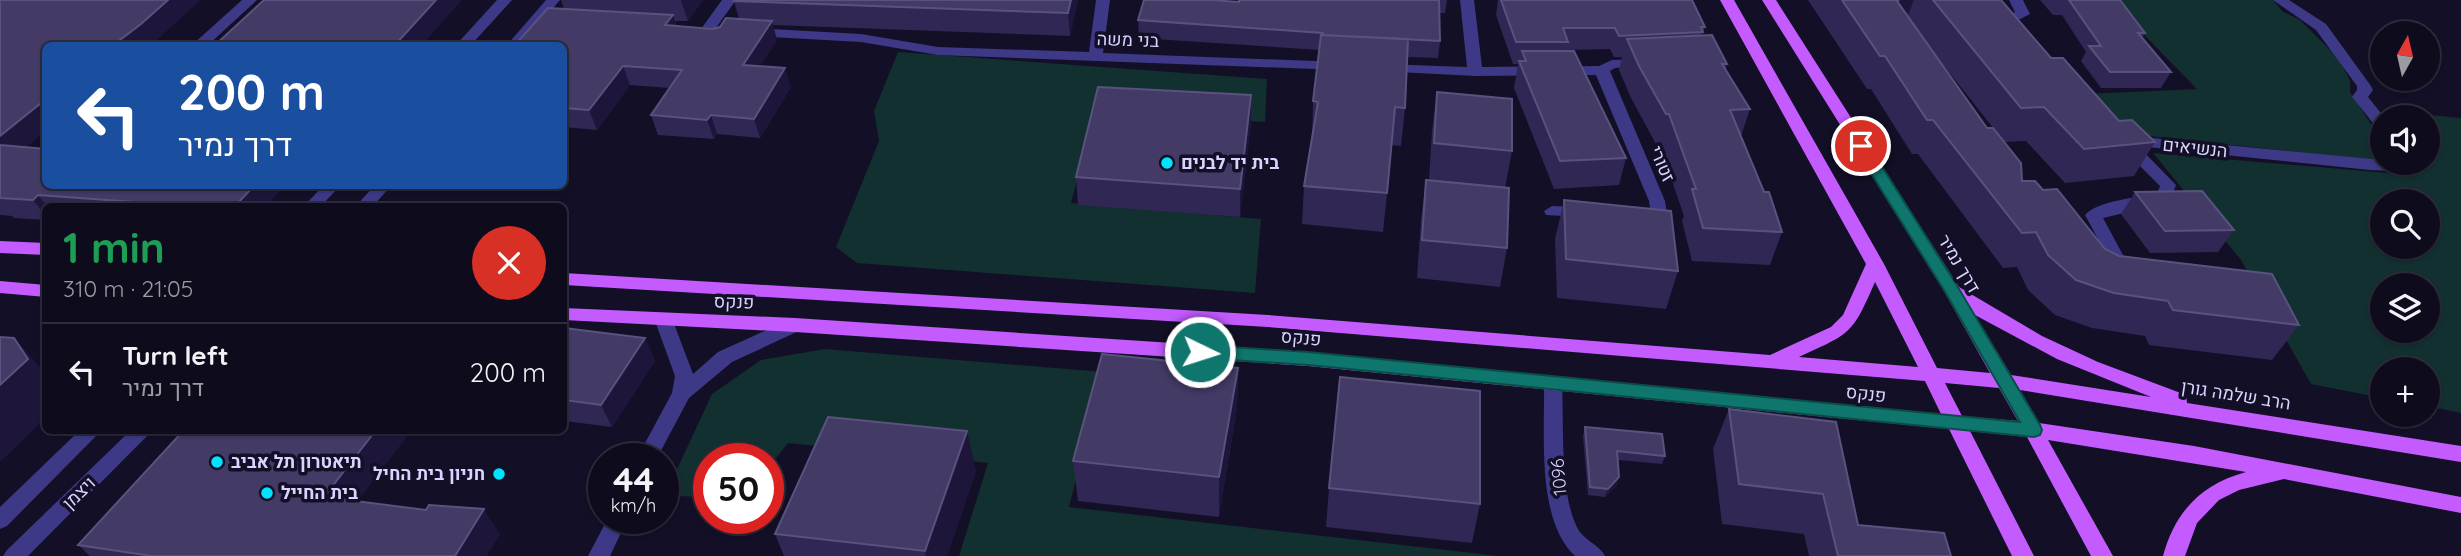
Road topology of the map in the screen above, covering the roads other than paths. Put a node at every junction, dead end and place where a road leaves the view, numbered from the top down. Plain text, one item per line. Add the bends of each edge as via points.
1 (250, 0) edge
2 (505, 0) edge
3 (553, 0) edge
4 (729, 0) edge
5 (1103, 0) edge
6 (1467, 0) edge
7 (1727, 0) edge
8 (1769, 0) edge
9 (2016, 0) edge
10 (2280, 0) edge
11 (1993, 8) edge
12 (203, 42) edge
13 (466, 42) edge
14 (518, 42) edge
15 (1095, 58) junction
16 (1664, 62) edge
17 (1602, 70) junction
18 (1475, 72) junction
19 (2370, 110) edge
20 (2370, 165) edge
21 (329, 189) edge
22 (380, 189) edge
23 (315, 203) edge
24 (367, 203) edge
25 (1552, 211) dead end
26 (0, 247) edge
27 (42, 249) edge
28 (1875, 264) junction
29 (2151, 274) edge
30 (567, 279) edge
31 (0, 287) edge
32 (1951, 288) junction
33 (42, 290) edge
34 (567, 314) edge
35 (664, 321) junction
36 (795, 325) junction
37 (1770, 363) junction
38 (1929, 375) junction
39 (2004, 381) junction
40 (1553, 384) junction
41 (682, 393) junction
42 (2215, 413) junction
43 (1955, 424) junction
44 (2034, 430) junction
45 (89, 434) edge
46 (140, 434) edge
47 (655, 443) edge
48 (2461, 454) edge
49 (2284, 471) junction
50 (2461, 505) edge
51 (0, 520) edge
52 (610, 534) edge
53 (14, 556) edge
54 (598, 556) edge
55 (1594, 556) edge
56 (2023, 556) edge
57 (2102, 556) edge
58 (2174, 556) edge

1 - 12 street
2 - 13 street
3 - 14 street via 544,19
4 - 15 street, בני משה via 715,29 861,38 938,51
5 - 15 street
6 - 18 street
7 - 28 main road
8 - 32 main road, דרך נמיר
9 - 11 street via 2024,14 2010,29
10 - 19 street via 2320,27 2364,86 2360,97
15 - 18 street, בני משה
16 - 17 street, בני משה via 1612,64
17 - 18 street, בני משה
17 - 25 street, זטורי via 1659,214
20 - 29 street, הנשיאים via 2118,137 2168,185 2164,198 2093,215 2117,259
21 - 23 street
22 - 24 street
26 - 27 main road
28 - 37 main road via 1850,319 1838,332
28 - 38 main road
30 - 37 main road, פנקס via 1268,321
31 - 33 main road
32 - 39 main road, דרך נמיר
32 - 42 main road via 2032,341
34 - 35 main road, פנקס
35 - 36 main road, פנקס
35 - 41 street via 684,376
36 - 40 main road, פנקס via 1308,359
36 - 41 street via 725,357
37 - 38 main road, פנקס
38 - 39 main road, פנקס
38 - 43 main road
39 - 42 main road, הרב שלמה גורן
39 - 44 main road, דרך נמיר
40 - 43 main road, פנקס
40 - 55 street, 1096 via 1559,494 1566,529 1584,552
41 - 47 street
42 - 48 main road, הרב שלמה גורן
43 - 44 main road, פנקס
43 - 56 main road
44 - 49 main road
44 - 57 main road, דרך נמיר
45 - 51 street, ויצמן
46 - 53 street, ויצמן
49 - 50 main road
49 - 58 main road via 2220,489 2191,514
52 - 54 street

